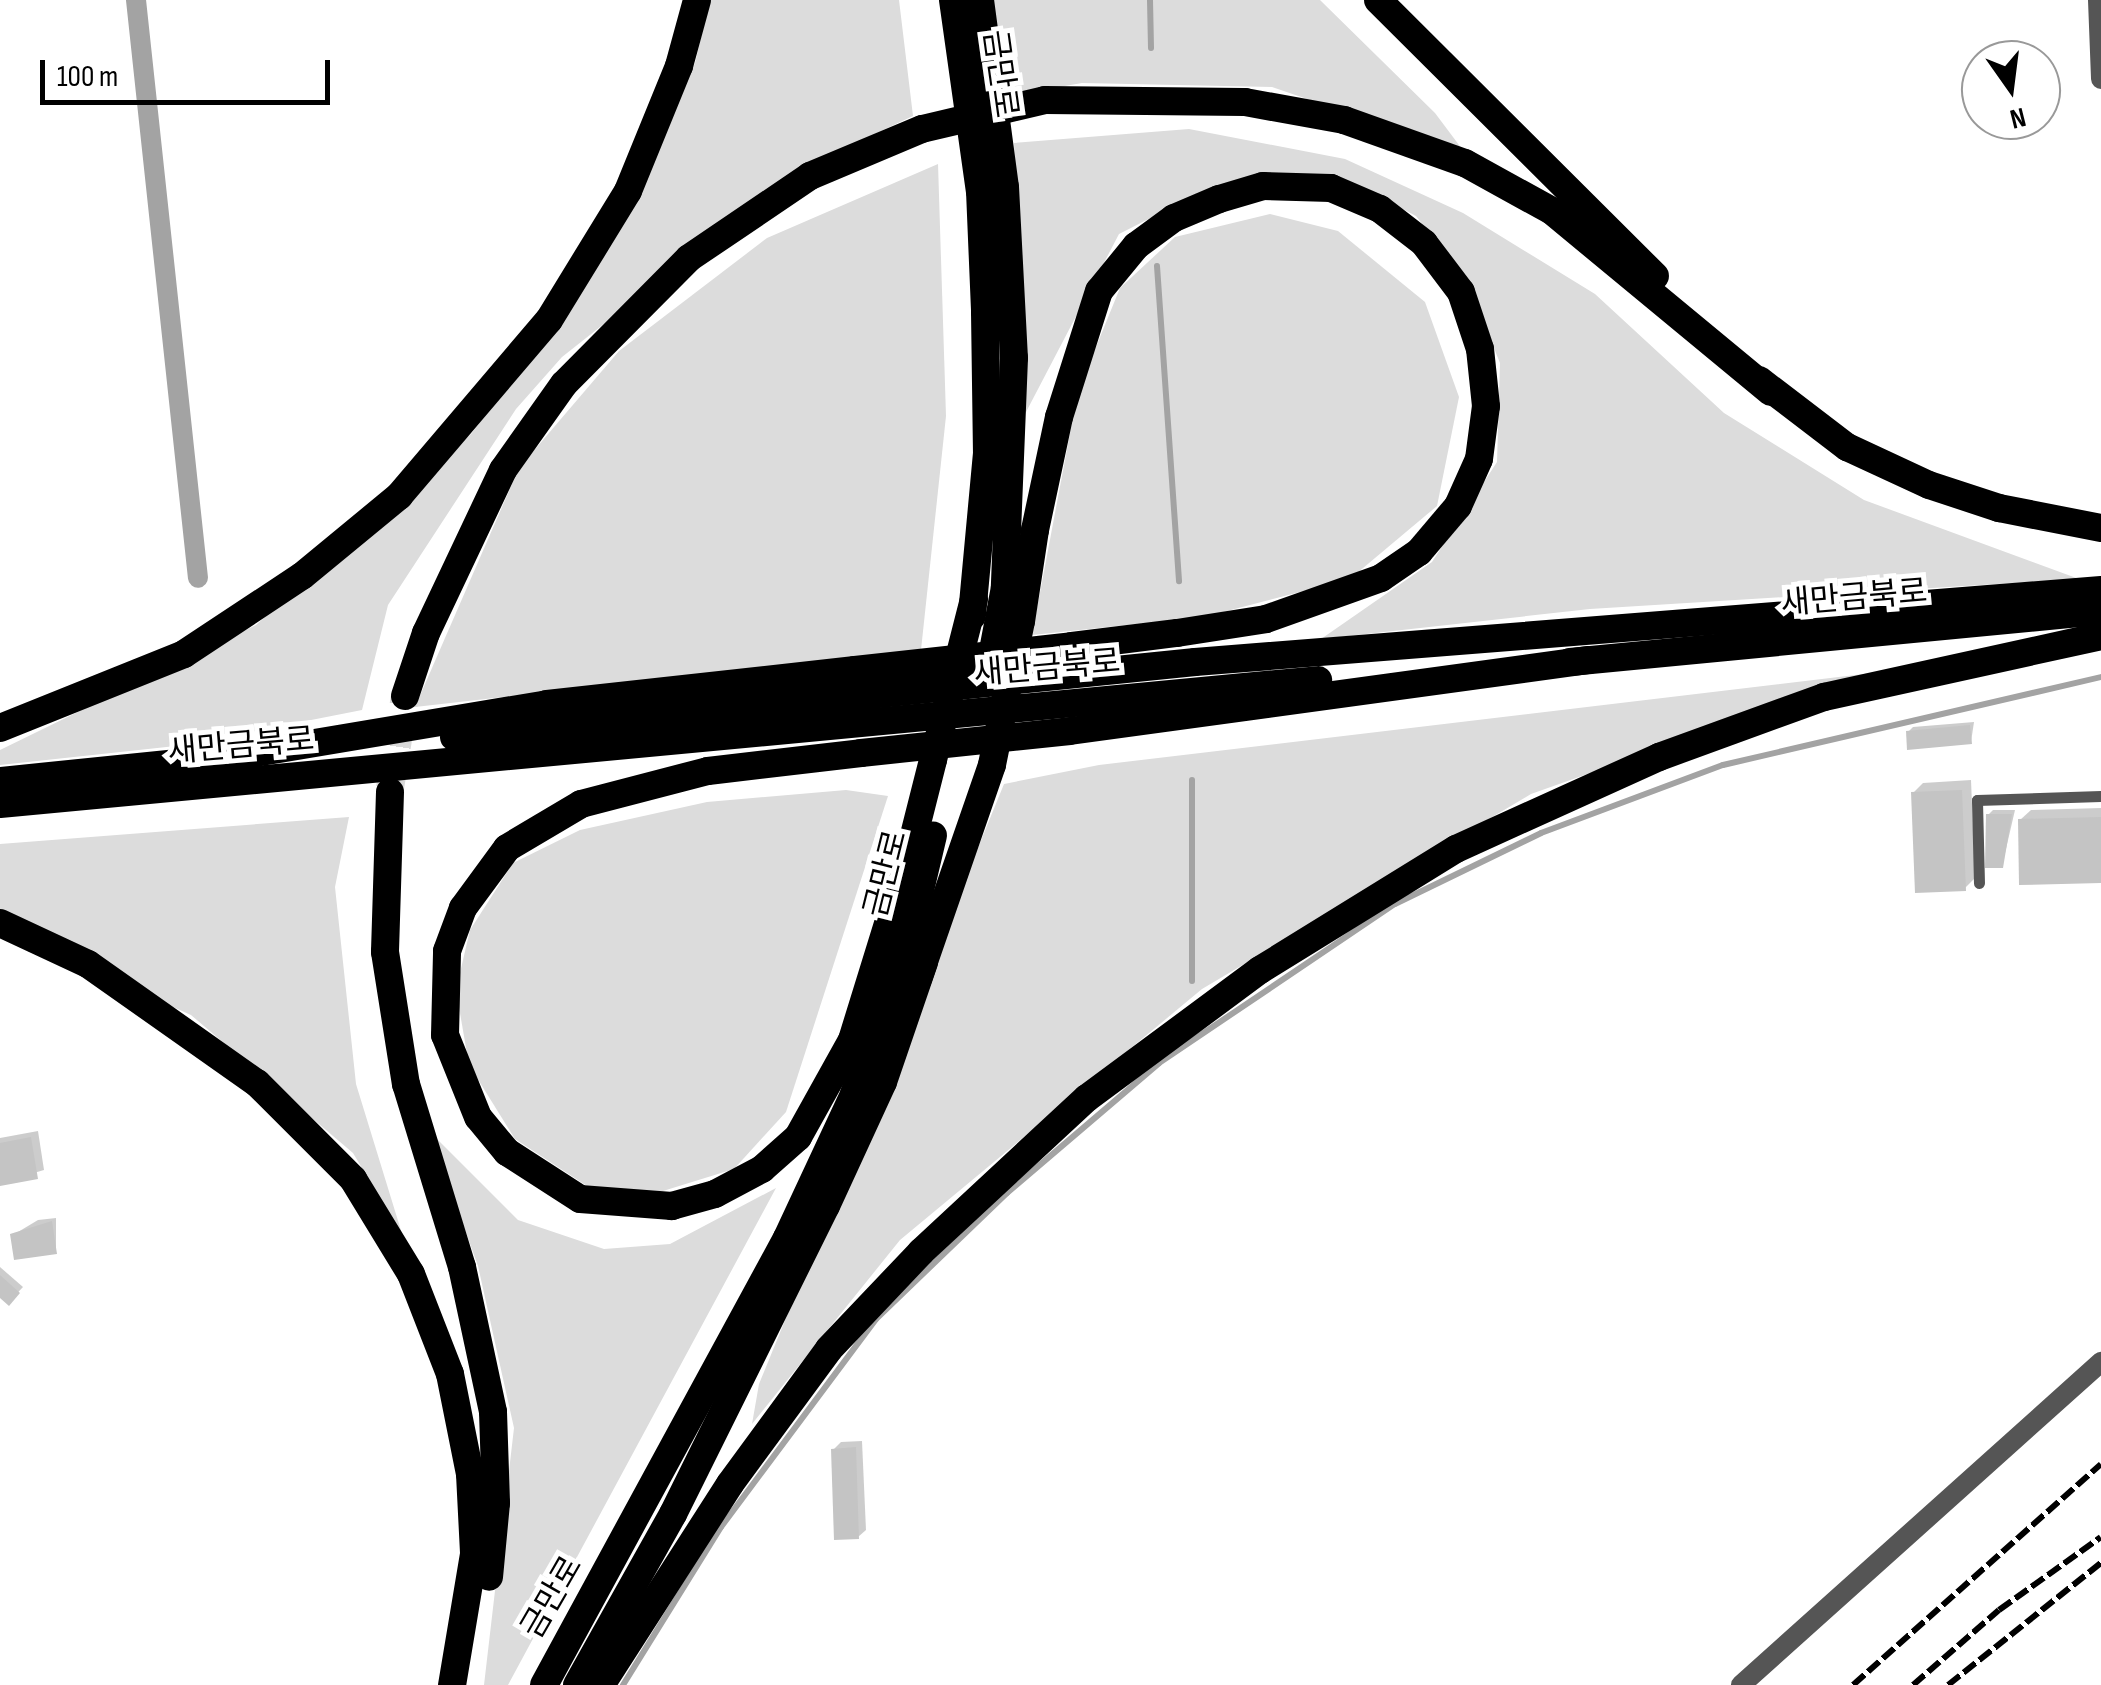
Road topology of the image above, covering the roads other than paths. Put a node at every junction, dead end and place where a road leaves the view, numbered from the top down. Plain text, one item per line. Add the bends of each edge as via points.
1 (697, 0) edge
2 (953, 0) edge
3 (980, 0) edge
4 (1378, 0) edge
5 (2098, 0) edge
6 (2101, 79) edge
7 (1771, 392) junction
8 (2101, 528) edge
9 (2101, 590) edge
10 (974, 598) junction
11 (2101, 611) edge
12 (2101, 636) edge
13 (1589, 660) junction
14 (1073, 674) junction
15 (858, 695) junction
16 (406, 696) tunnel mouth
17 (0, 728) edge
18 (0, 782) edge
19 (390, 792) tunnel mouth
20 (2101, 796) edge
21 (0, 804) edge
22 (1979, 883) dead end
23 (0, 923) edge
24 (918, 979) junction
25 (2101, 1362) edge
26 (452, 1685) edge
27 (466, 1685) edge
28 (544, 1685) edge
29 (576, 1685) edge
30 (600, 1685) edge
31 (1741, 1685) edge

1 - 17 highway via 679,66 628,191 549,320 398,496 302,576 184,654
2 - 10 highway, 금만로 via 980,191 986,312 986,453
3 - 24 highway, 금만로 via 1010,243 1012,469 1005,586 950,876
4 - 7 highway
5 - 6 street
7 - 8 highway via 1847,446 1930,486
7 - 16 highway via 1552,211 1465,164 1344,120 1245,102 1046,100 922,129 810,176 689,258 564,384 504,470 426,634
9 - 14 highway, 새만금북로
10 - 13 highway via 908,859 852,1040 798,1137 762,1170 672,1206 580,1200 507,1152 478,1117 445,1035 448,952 463,908 507,848 581,804 631,787 860,753 1070,732
10 - 28 highway, 금만로 via 942,797 912,924 854,1094 788,1238
11 - 13 highway, 새만금북로
12 - 30 highway via 1824,697 1659,756 1456,849 1260,970 1086,1098 920,1252 828,1349 730,1484
13 - 14 highway, 새만금북로
14 - 15 highway
14 - 15 highway, 새만금북로
14 - 24 highway via 1339,597 1420,552 1458,506 1479,459 1486,406 1480,349 1461,292 1424,243 1380,209 1331,188 1263,186 1174,218 1136,246 1100,290 1059,417 992,765
15 - 18 highway, 새만금북로
15 - 21 highway, 새만금북로
19 - 27 highway via 385,952 394,1019 425,1154 462,1267 493,1412 496,1503 487,1600
20 - 22 lane via 1978,800
23 - 26 highway via 88,964 258,1083 353,1178 411,1274 450,1374 470,1474 474,1554
24 - 29 highway, 금만로 via 882,1082 826,1206 673,1514
25 - 31 street

